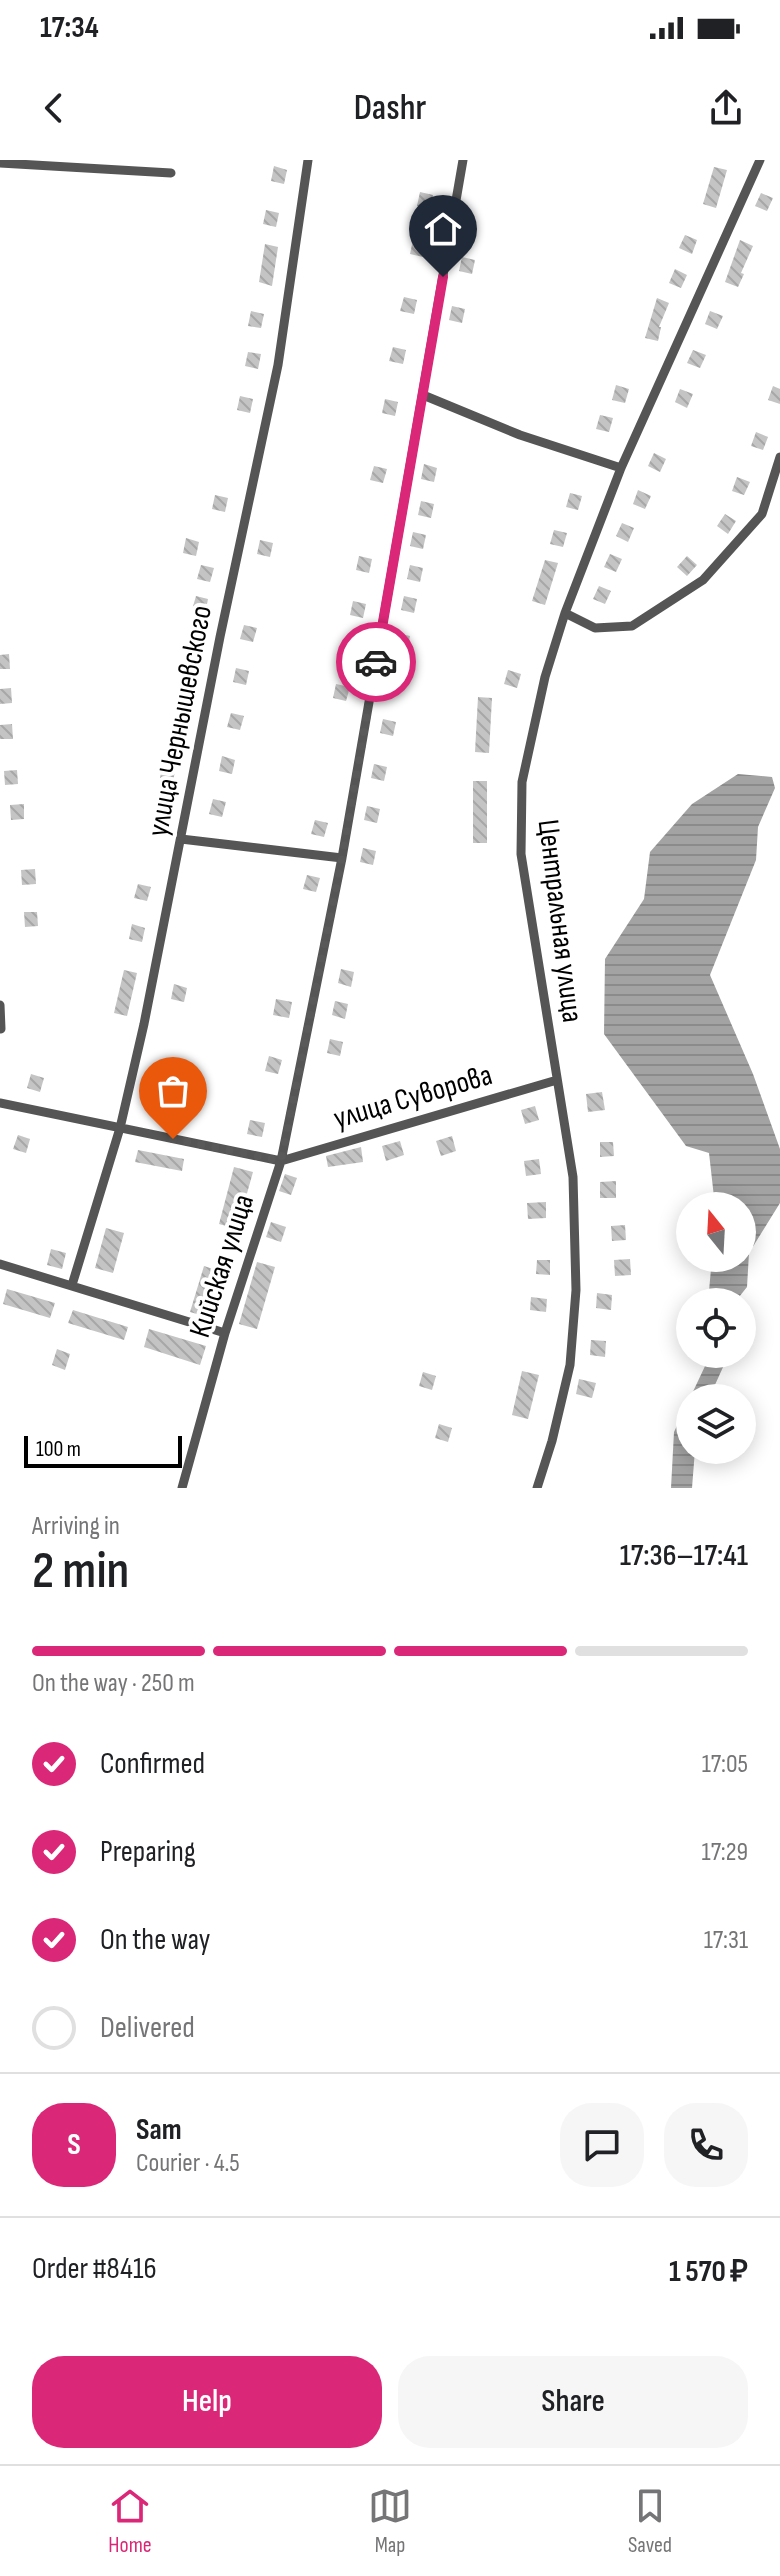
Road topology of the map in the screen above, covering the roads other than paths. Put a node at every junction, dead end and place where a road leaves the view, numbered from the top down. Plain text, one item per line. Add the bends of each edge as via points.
1 (308, 160) edge
2 (463, 160) edge
3 (760, 160) edge
4 (0, 163) edge
5 (171, 173) dead end
6 (423, 395) junction
7 (780, 457) edge
8 (621, 468) junction
9 (565, 613) junction
10 (181, 839) junction
11 (342, 858) junction
12 (0, 1005) edge
13 (1, 1029) edge
14 (557, 1080) junction
15 (0, 1103) edge
16 (120, 1128) junction
17 (281, 1161) junction
18 (0, 1264) edge
19 (72, 1285) junction
20 (225, 1333) junction
21 (182, 1488) edge
22 (537, 1488) edge

1 - 10 street, улица Чернышевского via 278,365
2 - 6 street, Кийская улица
3 - 8 street, Центральная улица
4 - 5 street
6 - 8 street
6 - 11 street, Кийская улица
7 - 9 street via 762,514 703,580 632,626 595,628
8 - 9 street, Центральная улица
9 - 14 street, Центральная улица via 522,782 521,825 521,854
10 - 11 street
10 - 16 street, улица Чернышевского
11 - 17 street, Кийская улица
12 - 13 street
14 - 17 street, улица Суворова
14 - 22 street, Центральная улица via 573,1177 576,1290 570,1365
15 - 16 street, улица Суворова
16 - 17 street, улица Суворова
16 - 19 street, улица Чернышевского
17 - 20 street, Кийская улица
18 - 19 street
19 - 20 street
20 - 21 street, Кийская улица

